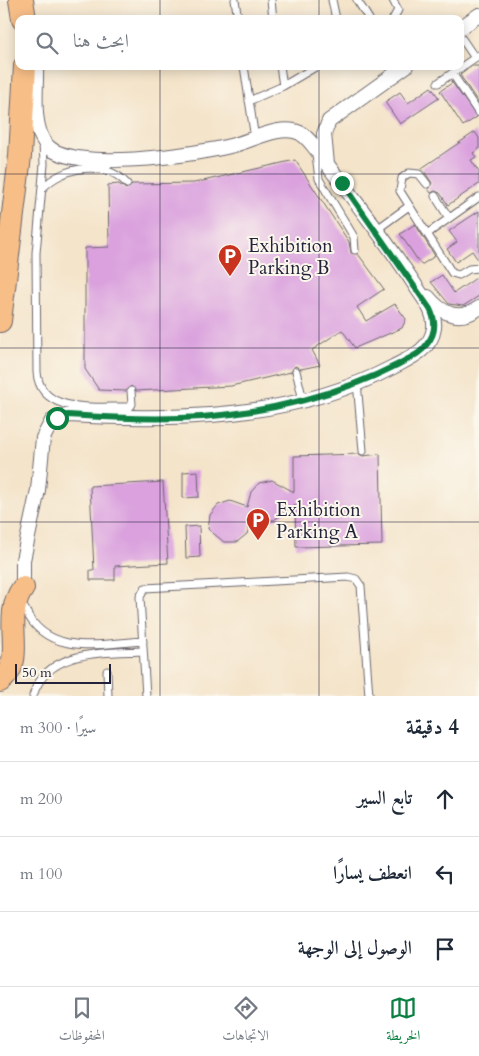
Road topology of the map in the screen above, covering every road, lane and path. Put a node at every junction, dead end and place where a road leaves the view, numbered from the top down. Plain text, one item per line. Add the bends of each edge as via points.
1 (21, 0) edge
2 (31, 0) edge
3 (235, 0) edge
4 (271, 0) edge
5 (332, 0) edge
6 (357, 0) edge
7 (393, 0) edge
8 (23, 15) edge
9 (29, 15) edge
10 (237, 15) edge
11 (273, 15) edge
12 (335, 15) edge
13 (366, 15) edge
14 (395, 15) edge
15 (479, 15) edge
16 (464, 25) edge
17 (464, 41) edge
18 (477, 57) edge
19 (464, 65) edge
20 (26, 70) edge
21 (36, 70) edge
22 (245, 70) edge
23 (281, 70) edge
24 (310, 70) edge
25 (400, 70) edge
26 (457, 70) edge
27 (452, 73) junction
28 (438, 83) dead end
29 (283, 86) junction
30 (249, 101) junction
31 (478, 112) edge
32 (255, 139) junction
33 (43, 140) junction
34 (315, 148) junction
35 (327, 165) junction
36 (127, 184) dead end
37 (427, 184) dead end
38 (41, 189) junction
39 (435, 196) dead end
40 (479, 197) edge
41 (409, 206) junction
42 (449, 218) junction
43 (376, 230) junction
44 (427, 234) junction
45 (355, 250) dead end
46 (479, 268) edge
47 (410, 278) junction
48 (479, 308) edge
49 (0, 320) edge
50 (296, 371) dead end
51 (357, 382) junction
52 (130, 391) dead end
53 (303, 400) junction
54 (363, 451) dead end
55 (24, 599) junction
56 (143, 641) junction
57 (143, 652) junction
58 (107, 671) dead end
59 (0, 682) edge
60 (3, 696) edge
61 (33, 696) edge
62 (108, 696) edge
63 (146, 696) edge
64 (368, 696) edge

1 - 8 highway
2 - 9 main road
3 - 10 lane
4 - 11 lane
5 - 12 lane
6 - 13 lane
7 - 14 lane via 398,10
15 - 16 street
17 - 18 lane
18 - 19 lane
20 - 49 main road via 19,165
21 - 33 street via 37,115
22 - 30 lane
23 - 29 lane
24 - 29 lane
25 - 35 street via 329,121 324,139
26 - 27 lane
27 - 28 lane
27 - 31 lane
29 - 30 lane
30 - 32 lane
32 - 33 street via 189,154 118,159 61,156 50,150
32 - 34 street via 278,131 293,131
33 - 38 lane
34 - 35 street
34 - 45 lane via 319,179 354,237
35 - 43 street
36 - 38 lane via 111,172 76,169 60,174
37 - 41 lane via 419,174 402,178 400,191
38 - 52 lane via 35,293 39,386 47,397 64,405 130,407
39 - 42 lane
40 - 42 lane
41 - 43 lane
41 - 44 lane
42 - 44 lane
43 - 47 street
44 - 46 lane via 454,274
47 - 48 street via 446,313 460,316
47 - 51 street via 433,315 432,337 417,354
50 - 53 lane
51 - 53 street
51 - 54 lane
53 - 55 street via 209,416 68,415 52,421 43,438 38,490 23,560
55 - 56 lane via 38,629 60,642 78,645
55 - 59 main road via 14,599 10,613 13,661
56 - 57 lane
56 - 64 lane via 140,597 148,586 348,576 361,586
57 - 61 lane via 74,656 47,673
57 - 63 lane
58 - 62 lane
59 - 60 main road

